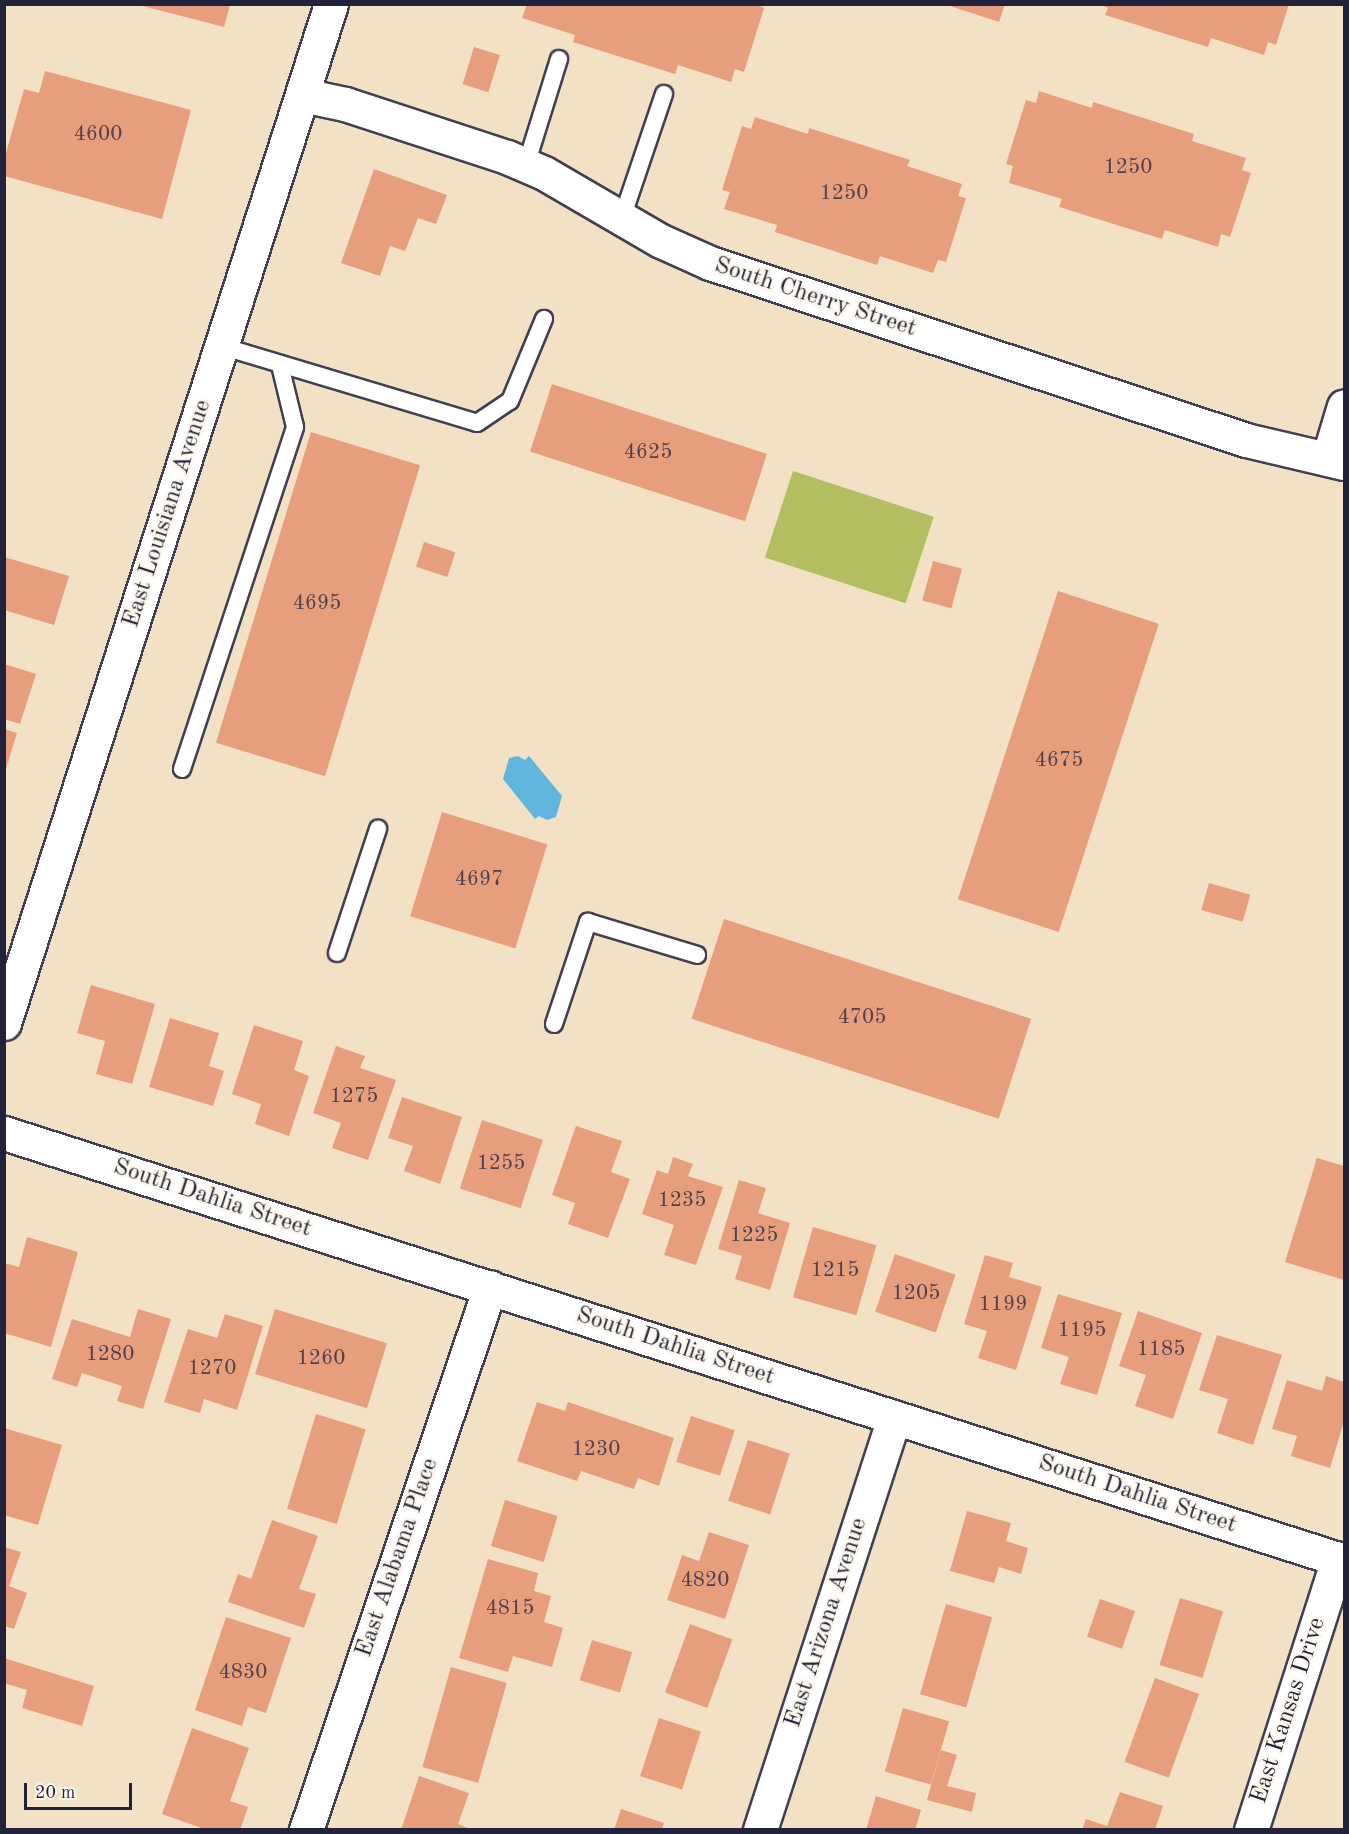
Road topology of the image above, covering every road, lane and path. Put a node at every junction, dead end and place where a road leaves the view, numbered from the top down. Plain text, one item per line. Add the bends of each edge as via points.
1 (331, 4) edge
2 (559, 59) dead end
3 (664, 94) dead end
4 (302, 95) junction
5 (526, 165) junction
6 (622, 218) junction
7 (544, 318) dead end
8 (221, 346) junction
9 (280, 364) junction
10 (1344, 406) edge
11 (1336, 461) edge
12 (182, 770) dead end
13 (378, 830) dead end
14 (337, 953) dead end
15 (697, 955) dead end
16 (4, 1023) edge
17 (554, 1024) dead end
18 (4, 1133) edge
19 (490, 1287) junction
20 (894, 1417) junction
21 (1341, 1560) edge
22 (306, 1830) edge
23 (760, 1830) edge
24 (1251, 1830) edge

1 - 4 street, East Louisiana Avenue
2 - 5 lane
3 - 6 lane
4 - 5 street, South Cherry Street via 345,104
4 - 8 street, East Louisiana Avenue
5 - 6 street, South Cherry Street
6 - 11 street, South Cherry Street via 710,263 1234,436
7 - 9 lane via 510,401 477,423
8 - 9 lane
8 - 16 street, East Louisiana Avenue
9 - 12 lane via 295,428
10 - 11 street
13 - 14 lane
15 - 17 lane via 588,922
18 - 19 street, South Dahlia Street
19 - 20 street, South Dahlia Street
19 - 22 street, East Alabama Place
20 - 21 street, South Dahlia Street
20 - 23 street, East Arizona Avenue
21 - 24 street, East Kansas Drive

